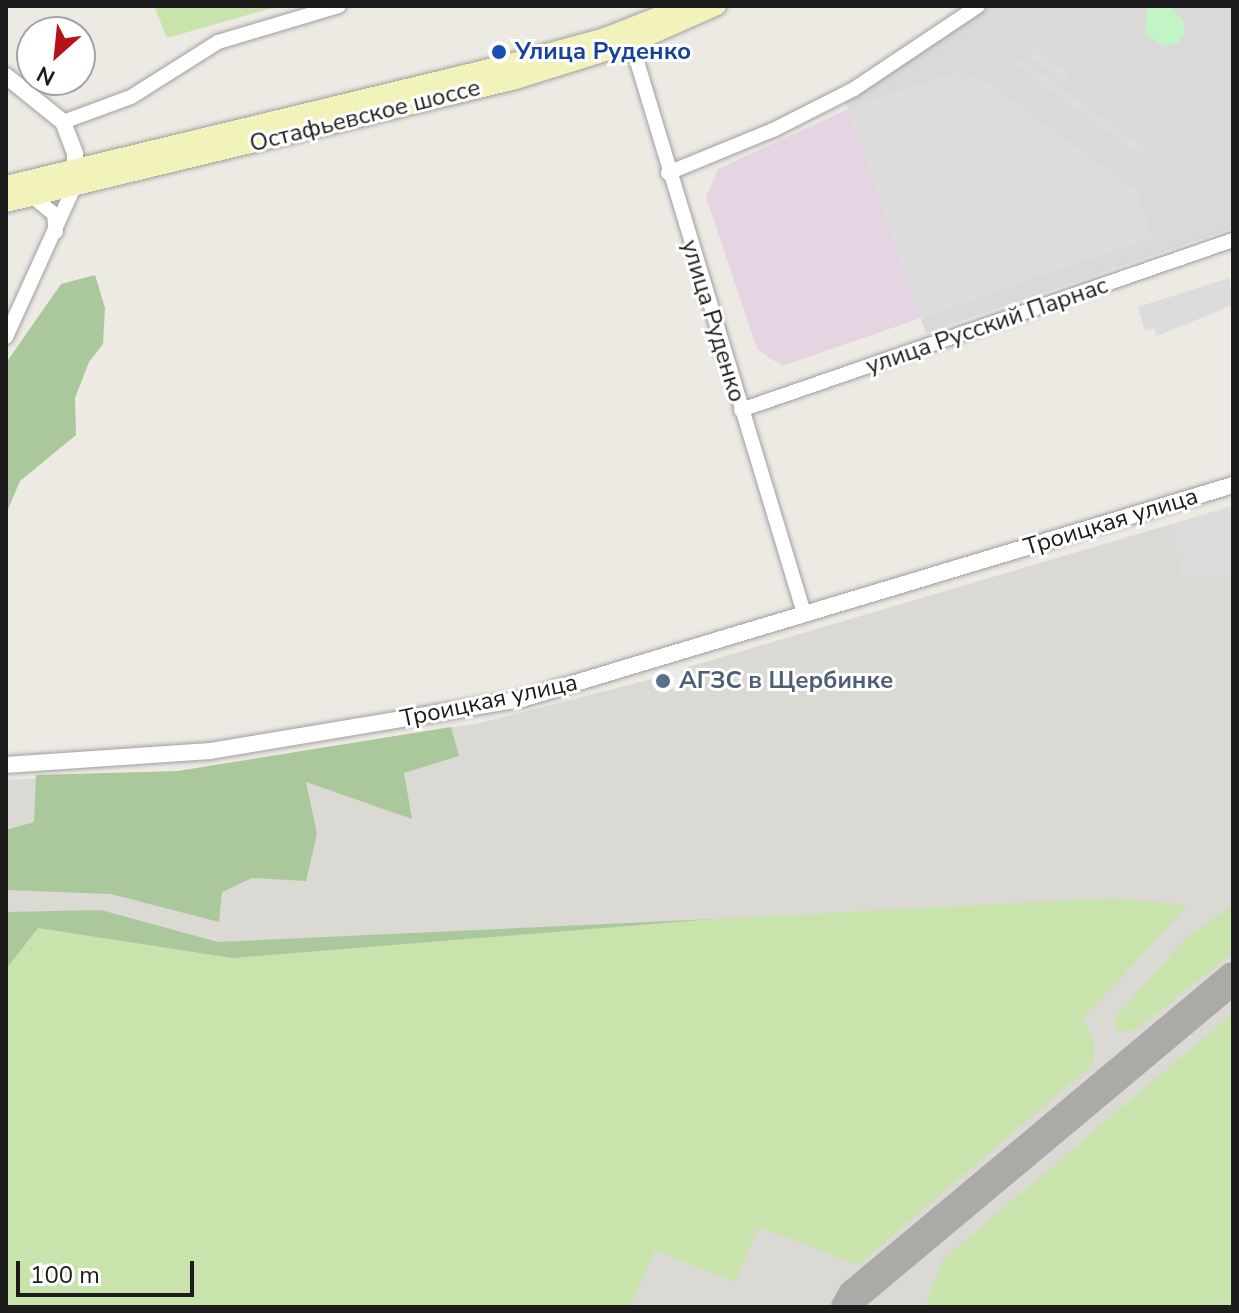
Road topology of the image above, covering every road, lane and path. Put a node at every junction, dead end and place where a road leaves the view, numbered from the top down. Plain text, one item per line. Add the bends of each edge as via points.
1 (339, 6) edge
2 (684, 6) edge
3 (717, 6) edge
4 (978, 6) edge
5 (629, 36) junction
6 (6, 76) edge
7 (63, 122) junction
8 (668, 173) junction
9 (76, 178) junction
10 (6, 185) edge
11 (33, 197) junction
12 (6, 203) edge
13 (56, 233) junction
14 (1233, 240) edge
15 (6, 337) edge
16 (741, 410) junction
17 (1233, 485) edge
18 (804, 613) junction
19 (6, 765) edge

1 - 7 street via 218,42 131,97
2 - 5 main road, Остафьевское шоссе
3 - 5 main road, Остафьевское шоссе
4 - 8 street via 841,96
5 - 8 street, улица Руденко
5 - 9 main road, Остафьевское шоссе via 516,80
6 - 7 street
7 - 9 street
8 - 16 street, улица Руденко
9 - 10 main road, Остафьевское шоссе
9 - 11 main road, Остафьевское шоссе
9 - 13 street
11 - 12 main road, Остафьевское шоссе
11 - 13 street via 54,214
13 - 15 street
14 - 16 street, улица Русский Парнас
16 - 18 street, улица Руденко
17 - 18 street, Троицкая улица
18 - 19 street, Троицкая улица via 579,683 473,708 210,751

